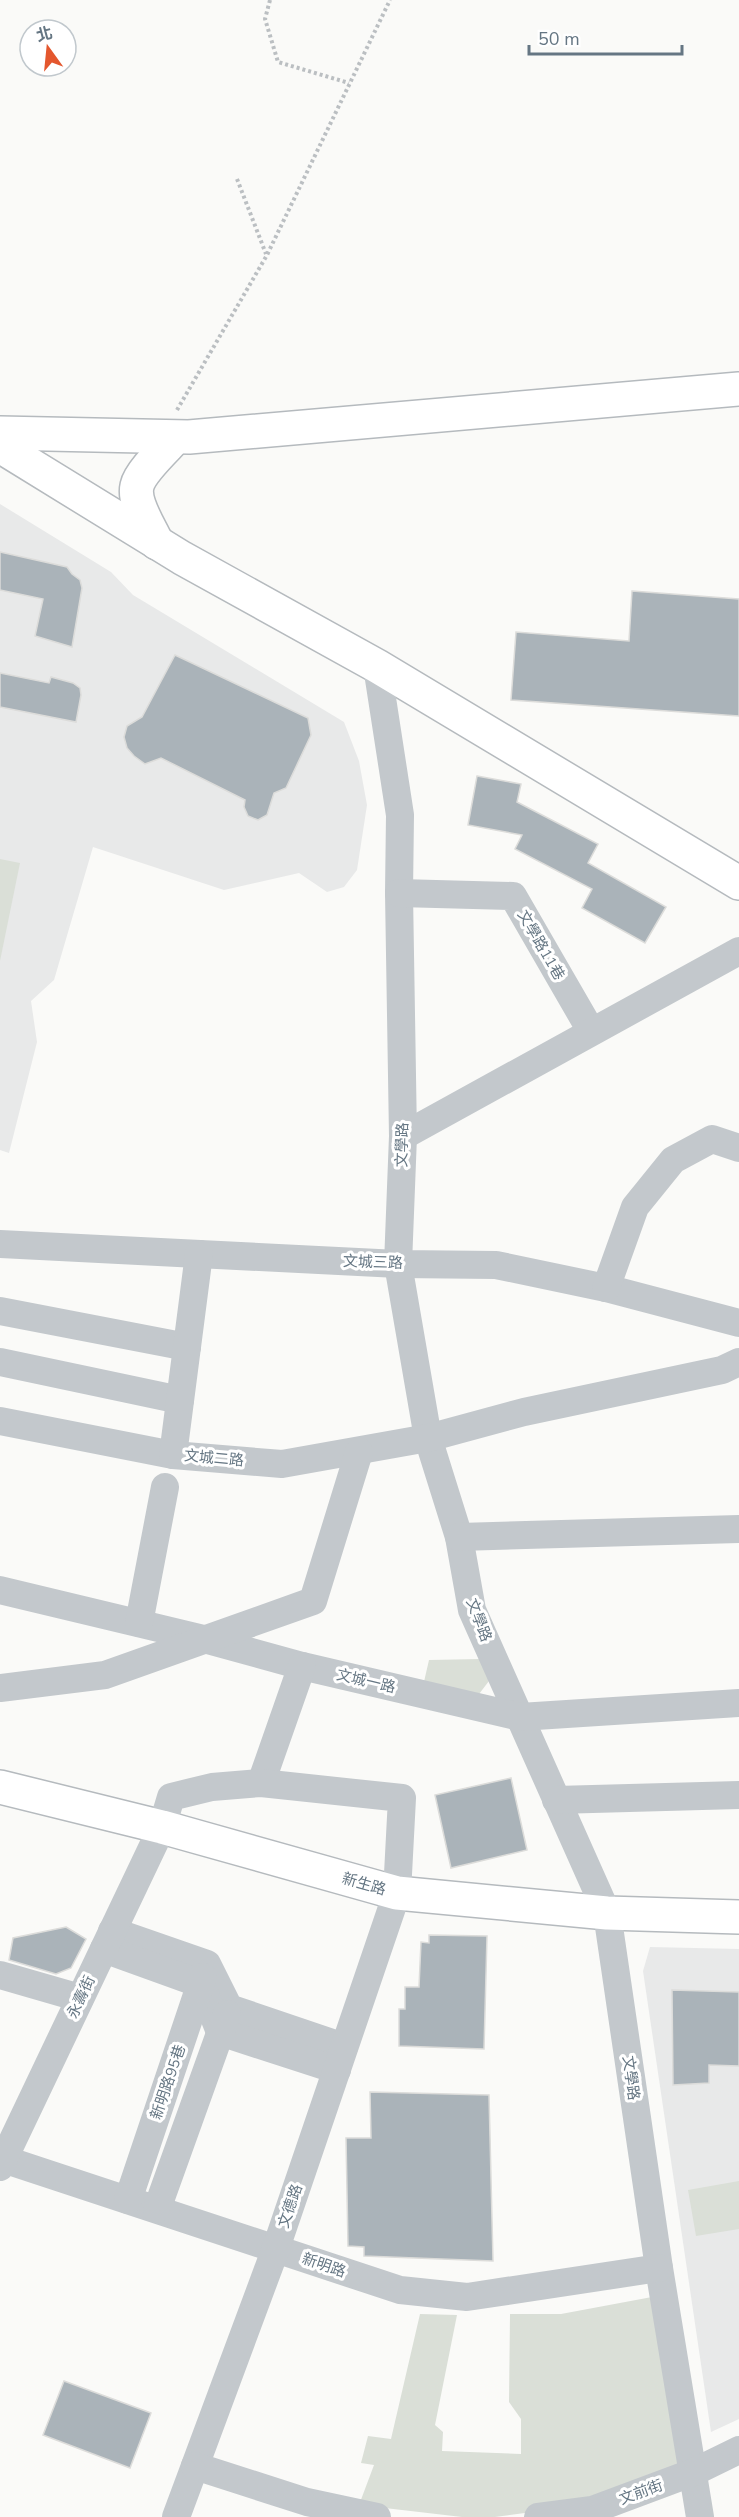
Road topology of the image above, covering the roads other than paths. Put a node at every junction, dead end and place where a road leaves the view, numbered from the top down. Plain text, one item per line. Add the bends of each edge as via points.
1 (739, 388) edge
2 (0, 433) edge
3 (175, 438) junction
4 (0, 446) edge
5 (157, 543) junction
6 (376, 666) junction
7 (739, 883) edge
8 (399, 893) junction
9 (739, 951) edge
10 (591, 1031) junction
11 (403, 1136) junction
12 (739, 1148) edge
13 (0, 1244) edge
14 (199, 1254) junction
15 (398, 1264) junction
16 (606, 1288) junction
17 (0, 1311) edge
18 (739, 1323) edge
19 (187, 1347) junction
20 (0, 1362) edge
21 (739, 1362) edge
22 (180, 1400) junction
23 (0, 1421) edge
24 (428, 1438) junction
25 (359, 1452) junction
26 (173, 1455) junction
27 (165, 1487) dead end
28 (739, 1529) edge
29 (459, 1537) junction
30 (0, 1590) edge
31 (139, 1623) junction
32 (204, 1639) junction
33 (302, 1666) junction
34 (0, 1689) edge
35 (739, 1703) edge
36 (520, 1717) junction
37 (261, 1783) junction
38 (0, 1787) edge
39 (739, 1795) edge
40 (556, 1800) junction
41 (162, 1827) junction
42 (397, 1893) junction
43 (607, 1913) junction
44 (739, 1917) edge
45 (108, 1940) junction
46 (204, 1974) junction
47 (0, 1975) edge
48 (80, 1998) junction
49 (225, 2020) junction
50 (341, 2059) junction
51 (1, 2162) edge
52 (128, 2200) junction
53 (158, 2210) junction
54 (276, 2248) junction
55 (659, 2268) junction
56 (739, 2450) edge
57 (195, 2466) junction
58 (694, 2472) junction
59 (176, 2517) edge
60 (377, 2517) edge
61 (538, 2517) edge
62 (700, 2517) edge

1 - 3 main road
2 - 3 main road
3 - 5 main road via 137,485 138,502
4 - 5 main road
5 - 6 main road
6 - 7 main road
6 - 8 street, 文學路 via 400,815
8 - 10 street, 文學路11巷 via 513,896
8 - 11 street, 文學路
9 - 10 street
10 - 11 street
11 - 15 street, 文學路
12 - 16 street via 712,1139 673,1160 635,1207
13 - 14 street, 文城三路
14 - 15 street, 文城三路
14 - 19 street
15 - 16 street, 文城三路 via 496,1265
15 - 24 street, 文學路
16 - 18 street, 文城三路
17 - 19 street
19 - 22 street
20 - 22 street
21 - 24 street, 文城二路 via 722,1370 524,1412
22 - 26 street
23 - 26 street, 文城二路
24 - 25 street, 文城二路
24 - 29 street, 文學路
25 - 26 street, 文城二路 via 282,1464
25 - 32 street via 313,1600
27 - 31 street
28 - 29 street
29 - 36 street, 文學路 via 472,1610
30 - 31 street, 文城一路
31 - 32 street, 文城一路
32 - 33 street, 文城一路
32 - 34 street via 105,1675
33 - 36 street, 文城一路
33 - 37 street
35 - 36 street, 文城一路
36 - 40 street, 文學路
37 - 41 street, 永壽街 via 212,1787 171,1797
37 - 42 street, 文德路 via 402,1798
38 - 41 main road, 新生路
39 - 40 street
40 - 43 street, 文學路
41 - 42 main road, 新生路
41 - 45 street, 永壽街
42 - 43 main road, 新生路
42 - 50 street, 文德路
43 - 44 main road, 新生路
43 - 55 street, 文學路
45 - 46 street
45 - 48 street, 永壽街
46 - 49 street
46 - 52 street, 新明路95巷
47 - 48 street
48 - 51 street, 永壽街
49 - 50 street
49 - 53 street
50 - 54 street, 文德路
51 - 52 street, 新明路
52 - 53 street, 新明路
53 - 54 street, 新明路
54 - 55 street, 新明路 via 400,2290 467,2297
54 - 57 street, 文德路
55 - 58 street, 文學路
56 - 58 street, 文前街
57 - 59 street, 文德路
57 - 60 street via 307,2502
58 - 61 street, 文前街 via 592,2510
58 - 62 street, 文學路

